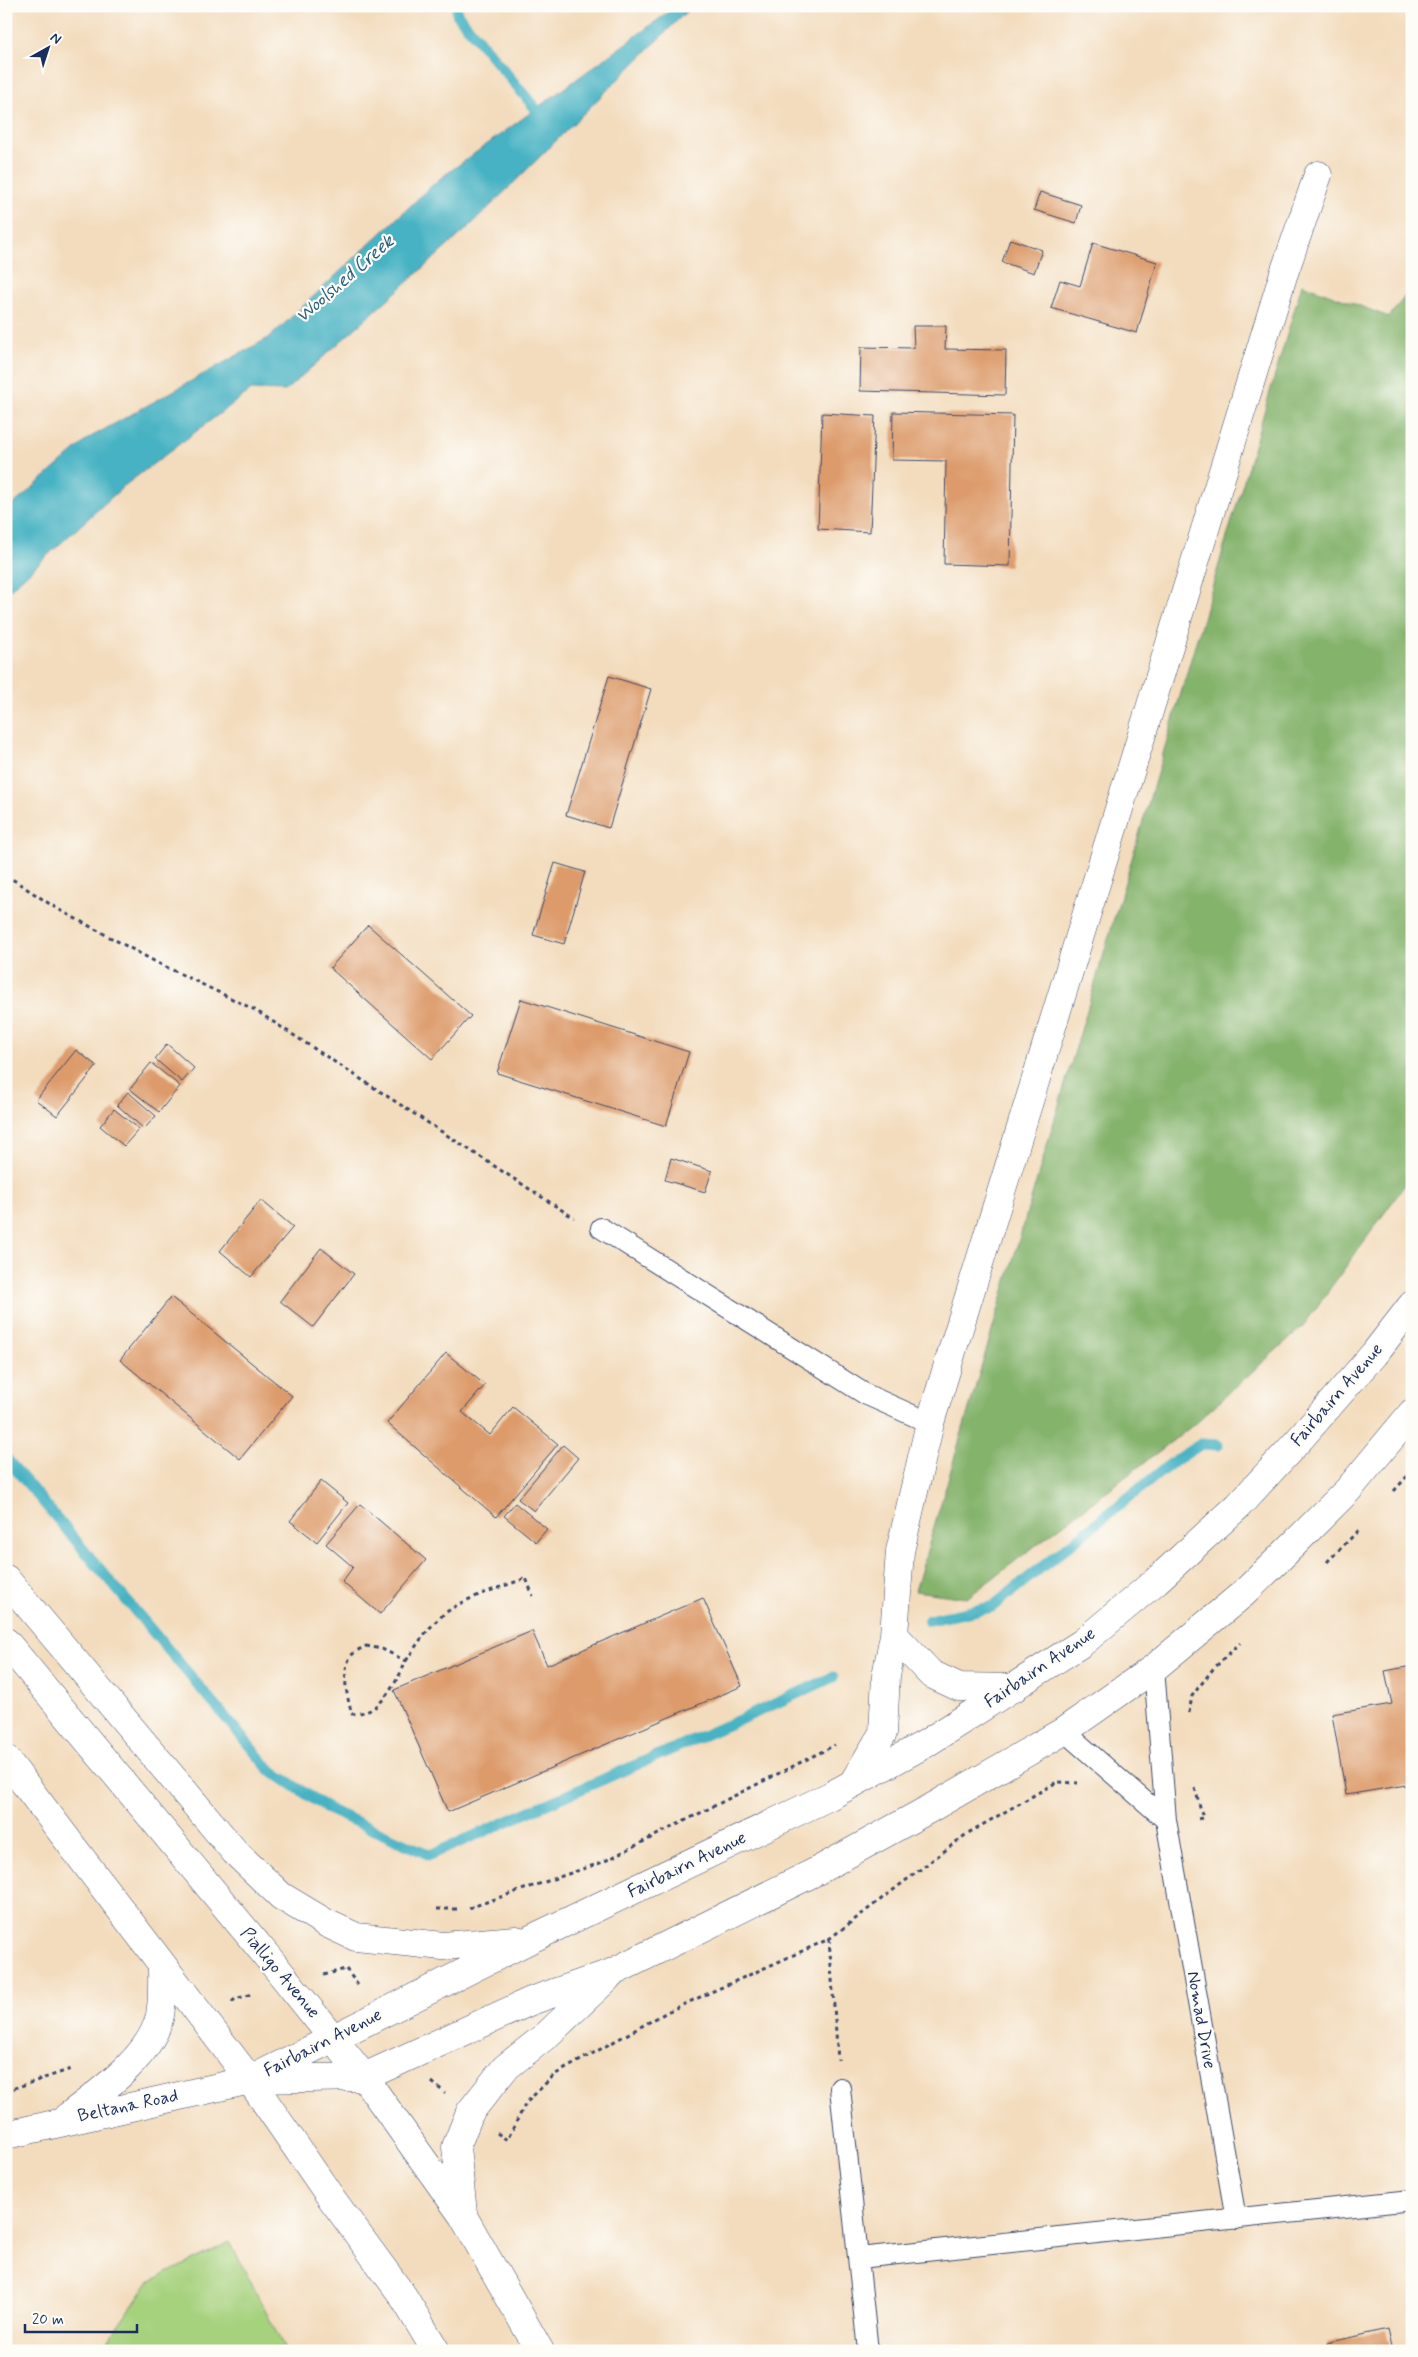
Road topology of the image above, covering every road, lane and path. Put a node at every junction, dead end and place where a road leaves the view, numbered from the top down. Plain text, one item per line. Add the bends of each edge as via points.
1 (1318, 175) dead end
2 (6, 875) edge
3 (580, 1221) dead end
4 (601, 1228) dead end
5 (1412, 1305) edge
6 (1412, 1413) edge
7 (930, 1423) junction
8 (1412, 1472) edge
9 (1392, 1494) dead end
10 (1365, 1523) dead end
11 (1324, 1564) dead end
12 (6, 1579) edge
13 (533, 1596) dead end
14 (894, 1635) junction
15 (6, 1642) edge
16 (1242, 1642) dead end
17 (406, 1661) junction
18 (1154, 1668) junction
19 (1014, 1688) junction
20 (1189, 1715) dead end
21 (1064, 1731) junction
22 (840, 1742) dead end
23 (6, 1759) edge
24 (1194, 1782) dead end
25 (853, 1783) junction
26 (1085, 1783) dead end
27 (1166, 1820) junction
28 (432, 1909) dead end
29 (531, 1939) junction
30 (829, 1939) junction
31 (162, 1965) junction
32 (611, 1973) junction
33 (333, 2037) junction
34 (364, 2077) junction
35 (250, 2080) junction
36 (840, 2088) joint
37 (62, 2121) junction
38 (6, 2135) edge
39 (506, 2140) dead end
40 (1412, 2200) edge
41 (463, 2216) junction
42 (1236, 2219) junction
43 (860, 2258) junction
44 (436, 2351) edge
45 (540, 2351) edge
46 (868, 2351) edge

1 - 7 main road
2 - 3 path via 56,908 255,1010
4 - 7 lane via 865,1394
5 - 19 main road, Fairbairn Avenue via 1298,1441 1238,1506 1082,1643
6 - 18 main road, Fairbairn Avenue via 1348,1490 1285,1553 1244,1593
7 - 14 main road via 900,1552
8 - 9 path
10 - 11 path
12 - 29 main road via 236,1852 281,1896 356,1937 443,1946
13 - 17 path via 526,1578 449,1610 434,1623
14 - 19 main road via 931,1674 952,1684
14 - 25 main road via 886,1676 883,1733
15 - 33 main road, Pialligo Avenue
16 - 20 path via 1213,1669 1192,1696
17 - 17 path via 383,1698 369,1711 352,1714 346,1685 347,1667 354,1652 366,1646 382,1649
18 - 21 main road, Fairbairn Avenue
18 - 27 lane, Nomad Drive
19 - 25 main road, Fairbairn Avenue via 925,1744
21 - 27 lane
21 - 32 main road, Fairbairn Avenue via 859,1849
22 - 28 path via 603,1862 470,1908
23 - 31 main road
24 - 27 path via 1203,1818
25 - 29 main road, Fairbairn Avenue
26 - 30 path via 1057,1782 968,1833
27 - 42 lane, Nomad Drive
29 - 33 main road, Fairbairn Avenue
30 - 36 path
30 - 39 path via 669,2011 554,2075 526,2103
31 - 35 main road
31 - 37 main road via 160,2016 150,2040 122,2072
32 - 34 main road, Fairbairn Avenue via 531,2001
32 - 41 main road via 576,2008 505,2068 470,2112 456,2147
33 - 34 main road, Pialligo Avenue
33 - 35 main road, Fairbairn Avenue
34 - 35 main road, Fairbairn Avenue
34 - 41 main road, Pialligo Avenue
35 - 37 main road, Beltana Road
35 - 44 main road via 403,2296
36 - 43 lane
37 - 38 main road, Beltana Road
40 - 42 lane
41 - 45 main road, Pialligo Avenue
42 - 43 lane
43 - 46 lane

